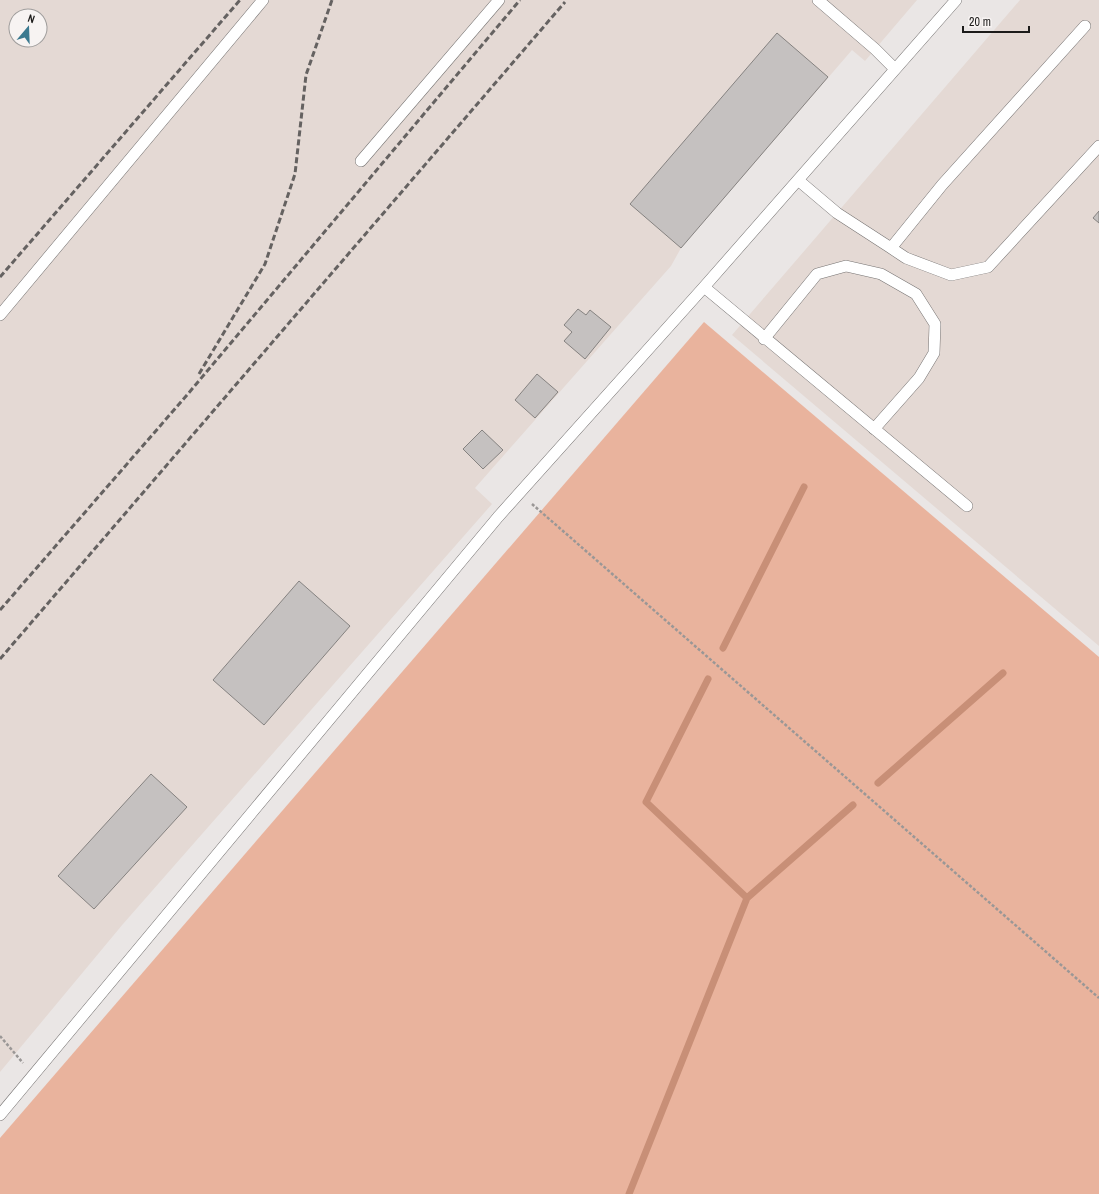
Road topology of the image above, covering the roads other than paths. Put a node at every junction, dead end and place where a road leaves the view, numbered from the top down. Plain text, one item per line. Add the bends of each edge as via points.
1 (262, 0) edge
2 (499, 0) edge
3 (818, 0) edge
4 (956, 0) edge
5 (1085, 26) dead end
6 (895, 69) junction
7 (1099, 146) edge
8 (361, 161) dead end
9 (798, 180) junction
10 (891, 248) junction
11 (704, 288) junction
12 (0, 315) edge
13 (764, 339) junction
14 (874, 429) junction
15 (967, 506) dead end
16 (0, 1114) edge

1 - 12 lane
2 - 8 lane
3 - 6 lane
4 - 6 lane
5 - 10 lane via 942,185
6 - 9 lane
7 - 10 lane via 988,267 951,275 906,258
9 - 10 lane via 837,213
9 - 11 lane
11 - 13 lane
11 - 16 lane via 498,517
13 - 14 lane
13 - 14 lane via 817,274 846,266 881,274 916,294 935,324 934,353 919,378
14 - 15 lane

